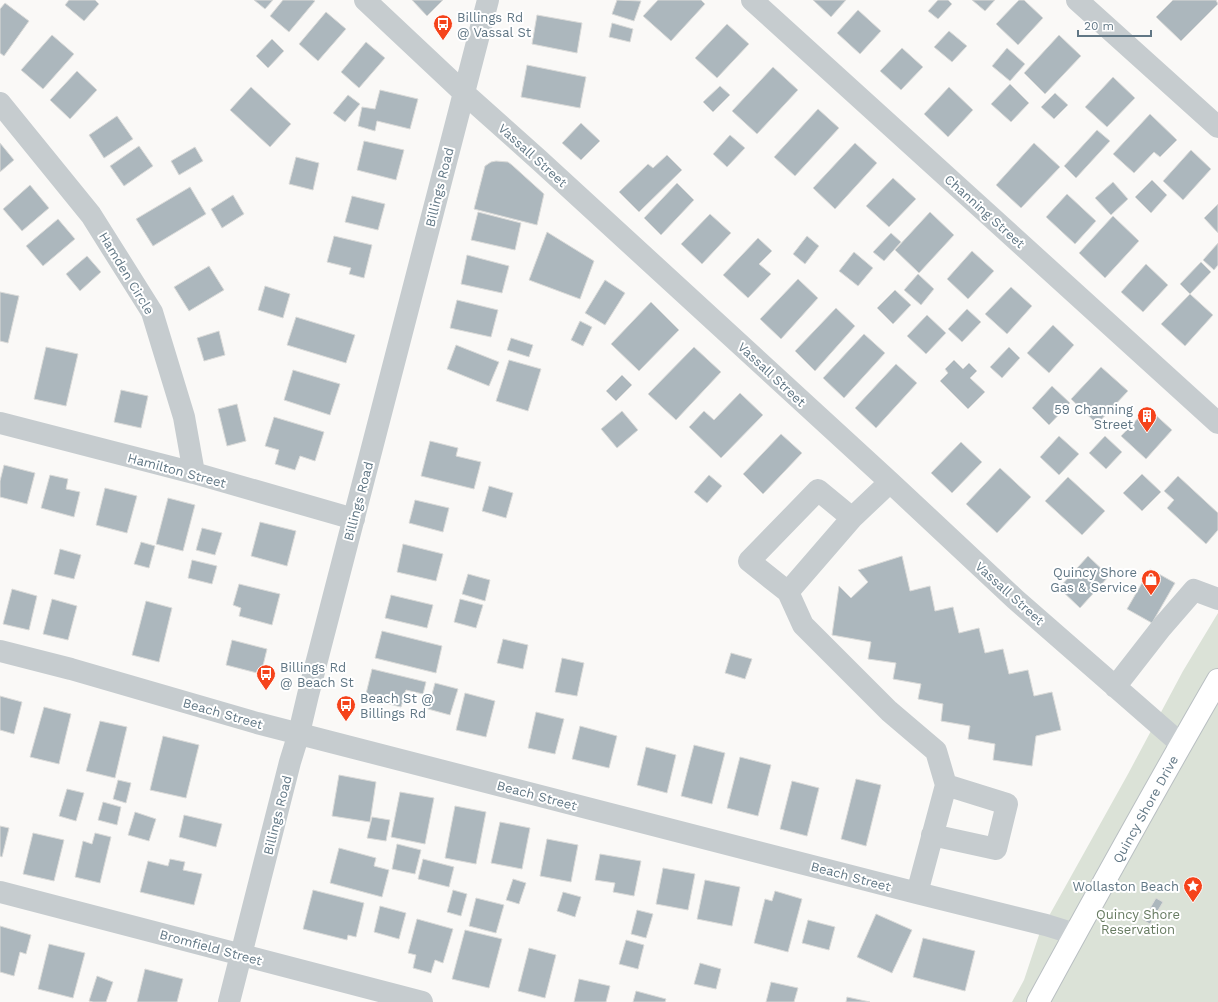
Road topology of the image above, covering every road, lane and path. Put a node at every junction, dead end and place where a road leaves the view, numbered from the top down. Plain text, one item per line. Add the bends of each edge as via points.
1 (365, 0) edge
2 (488, 0) edge
3 (752, 0) edge
4 (1077, 0) edge
5 (464, 93) junction
6 (0, 103) edge
7 (1218, 128) edge
8 (0, 423) edge
9 (1218, 423) edge
10 (194, 474) junction
11 (890, 482) junction
12 (852, 518) junction
13 (354, 519) junction
14 (788, 592) junction
15 (1218, 599) edge
16 (0, 651) edge
17 (1218, 680) edge
18 (1115, 687) junction
19 (299, 733) junction
20 (1181, 744) junction
21 (946, 785) junction
22 (932, 835) junction
23 (0, 892) edge
24 (917, 893) junction
25 (1075, 934) junction
26 (241, 955) junction
27 (229, 1002) edge
28 (422, 1002) edge
29 (1038, 1002) edge

1 - 5 street, Vassall Street
2 - 5 street, Billings Road
3 - 9 street, Channing Street
4 - 7 street
5 - 11 street, Vassall Street
5 - 13 street, Billings Road
6 - 10 street, Hamden Circle via 91,215 152,312 184,416
8 - 10 street, Hamilton Street
10 - 13 street, Hamilton Street
11 - 12 street
11 - 18 street, Vassall Street via 1015,599
12 - 14 street
12 - 14 street via 818,490 749,562
13 - 19 street, Billings Road
14 - 21 street via 803,625 889,711 936,751
15 - 18 street via 1194,590
16 - 19 street, Beach Street
17 - 20 main road, Quincy Shore Drive
18 - 20 street, Vassall Street
19 - 24 street, Beach Street
19 - 26 street, Billings Road
20 - 25 main road, Quincy Shore Drive
21 - 22 street
21 - 22 street via 1007,804 996,849
22 - 24 street
23 - 26 street, Bromfield Street
24 - 25 street, Beach Street
25 - 29 main road, Quincy Shore Drive
26 - 27 street, Billings Road
26 - 28 street, Bromfield Street

